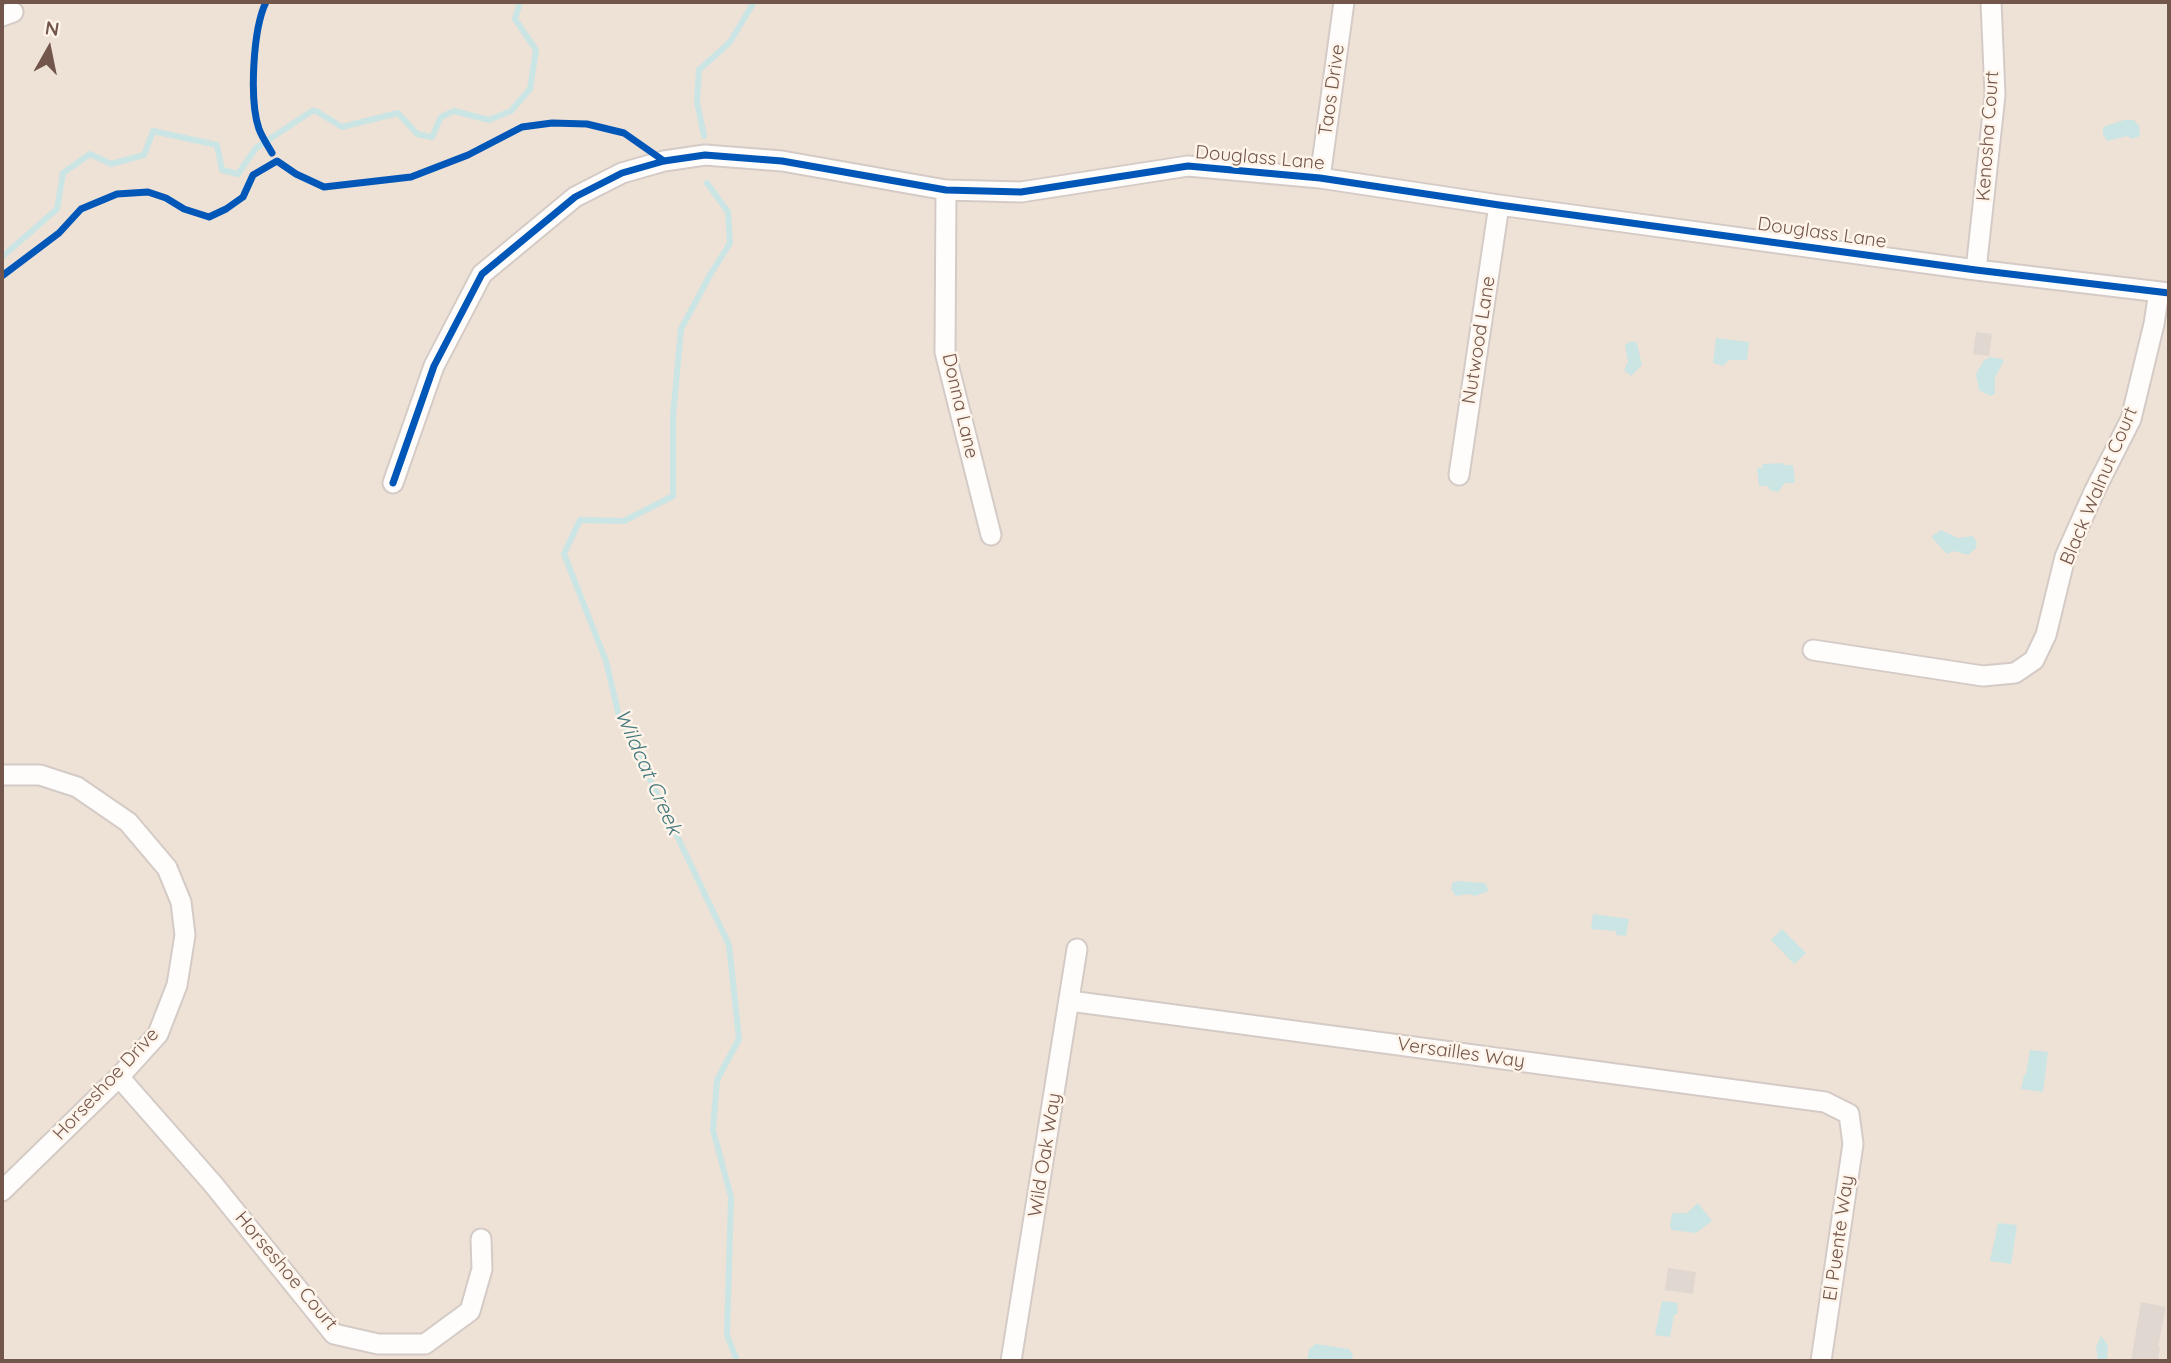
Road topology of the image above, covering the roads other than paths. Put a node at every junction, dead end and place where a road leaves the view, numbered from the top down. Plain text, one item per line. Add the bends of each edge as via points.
1 (1344, 2) edge
2 (1992, 2) edge
3 (1320, 178) junction
4 (947, 190) junction
5 (1500, 205) junction
6 (1976, 270) junction
7 (2164, 292) edge
8 (1459, 475) dead end
9 (393, 483) dead end
10 (991, 535) dead end
11 (1813, 650) dead end
12 (2, 775) edge
13 (1077, 949) dead end
14 (1070, 1001) junction
15 (119, 1076) junction
16 (1849, 1114) joint
17 (2, 1191) edge
18 (481, 1239) dead end
19 (1011, 1361) edge
20 (1821, 1361) edge

1 - 3 street, Taos Drive
2 - 6 street, Kenosha Court via 1995,95
3 - 4 street, Douglass Lane via 1188,166 1021,192
3 - 5 street, Douglass Lane
4 - 9 street, Douglass Lane via 782,162 705,155 622,173 575,197 482,274 434,366
4 - 10 street, Donna Lane via 945,352
5 - 6 street, Douglass Lane
5 - 8 street, Nutwood Lane
6 - 7 street, Douglass Lane
7 - 11 street, Black Walnut Court via 2131,419 2065,557 2046,635 2034,660 2015,673 1983,676
12 - 15 street, Horseshoe Drive via 40,775 77,788 128,822 167,868 181,902 185,935 177,985 158,1034
13 - 14 street, Wild Oak Way
14 - 16 street, Versailles Way via 1825,1102
14 - 19 street, Wild Oak Way
15 - 17 street, Horseshoe Drive
15 - 18 street, Horseshoe Court via 334,1334 378,1344 425,1344 470,1311 482,1269
16 - 20 street, El Puente Way via 1853,1144

